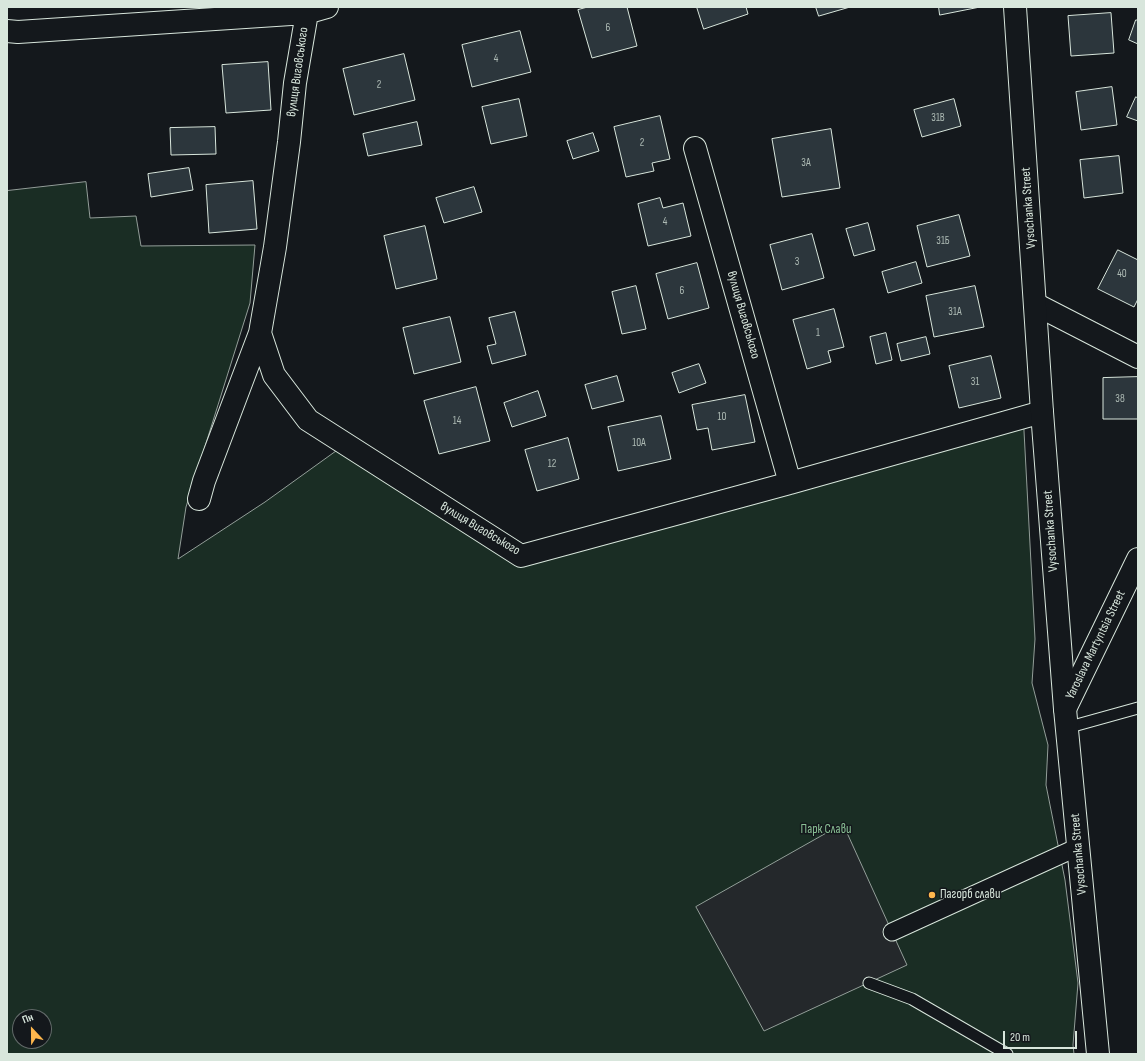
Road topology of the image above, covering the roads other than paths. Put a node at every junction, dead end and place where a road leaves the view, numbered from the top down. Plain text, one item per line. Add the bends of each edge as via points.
1 (1015, 7) edge
2 (313, 9) edge
3 (7, 31) edge
4 (695, 148) dead end
5 (1035, 304) junction
6 (260, 333) junction
7 (1138, 358) edge
8 (1042, 412) junction
9 (790, 483) junction
10 (199, 499) dead end
11 (1138, 559) edge
12 (1138, 708) edge
13 (1065, 718) junction
14 (1078, 847) junction
15 (892, 932) dead end
16 (869, 983) dead end
17 (1007, 1054) edge
18 (1098, 1054) edge

1 - 5 street, Vysochanka Street
2 - 3 street, вулиця Виговського
2 - 6 street, вулиця Виговського via 295,83 275,247
4 - 9 street, вулиця Виговського
5 - 7 street
5 - 8 street, Vysochanka Street
6 - 9 street, вулиця Виговського via 274,375 308,420 521,556
6 - 10 street, вулиця Виговського
8 - 9 street, вулиця Виговського
8 - 13 street, Vysochanka Street
11 - 13 street, Yaroslava Martyntsia Street
12 - 13 lane
13 - 14 street, Vysochanka Street
14 - 15 street
14 - 18 street, Vysochanka Street
16 - 17 lane via 912,999

